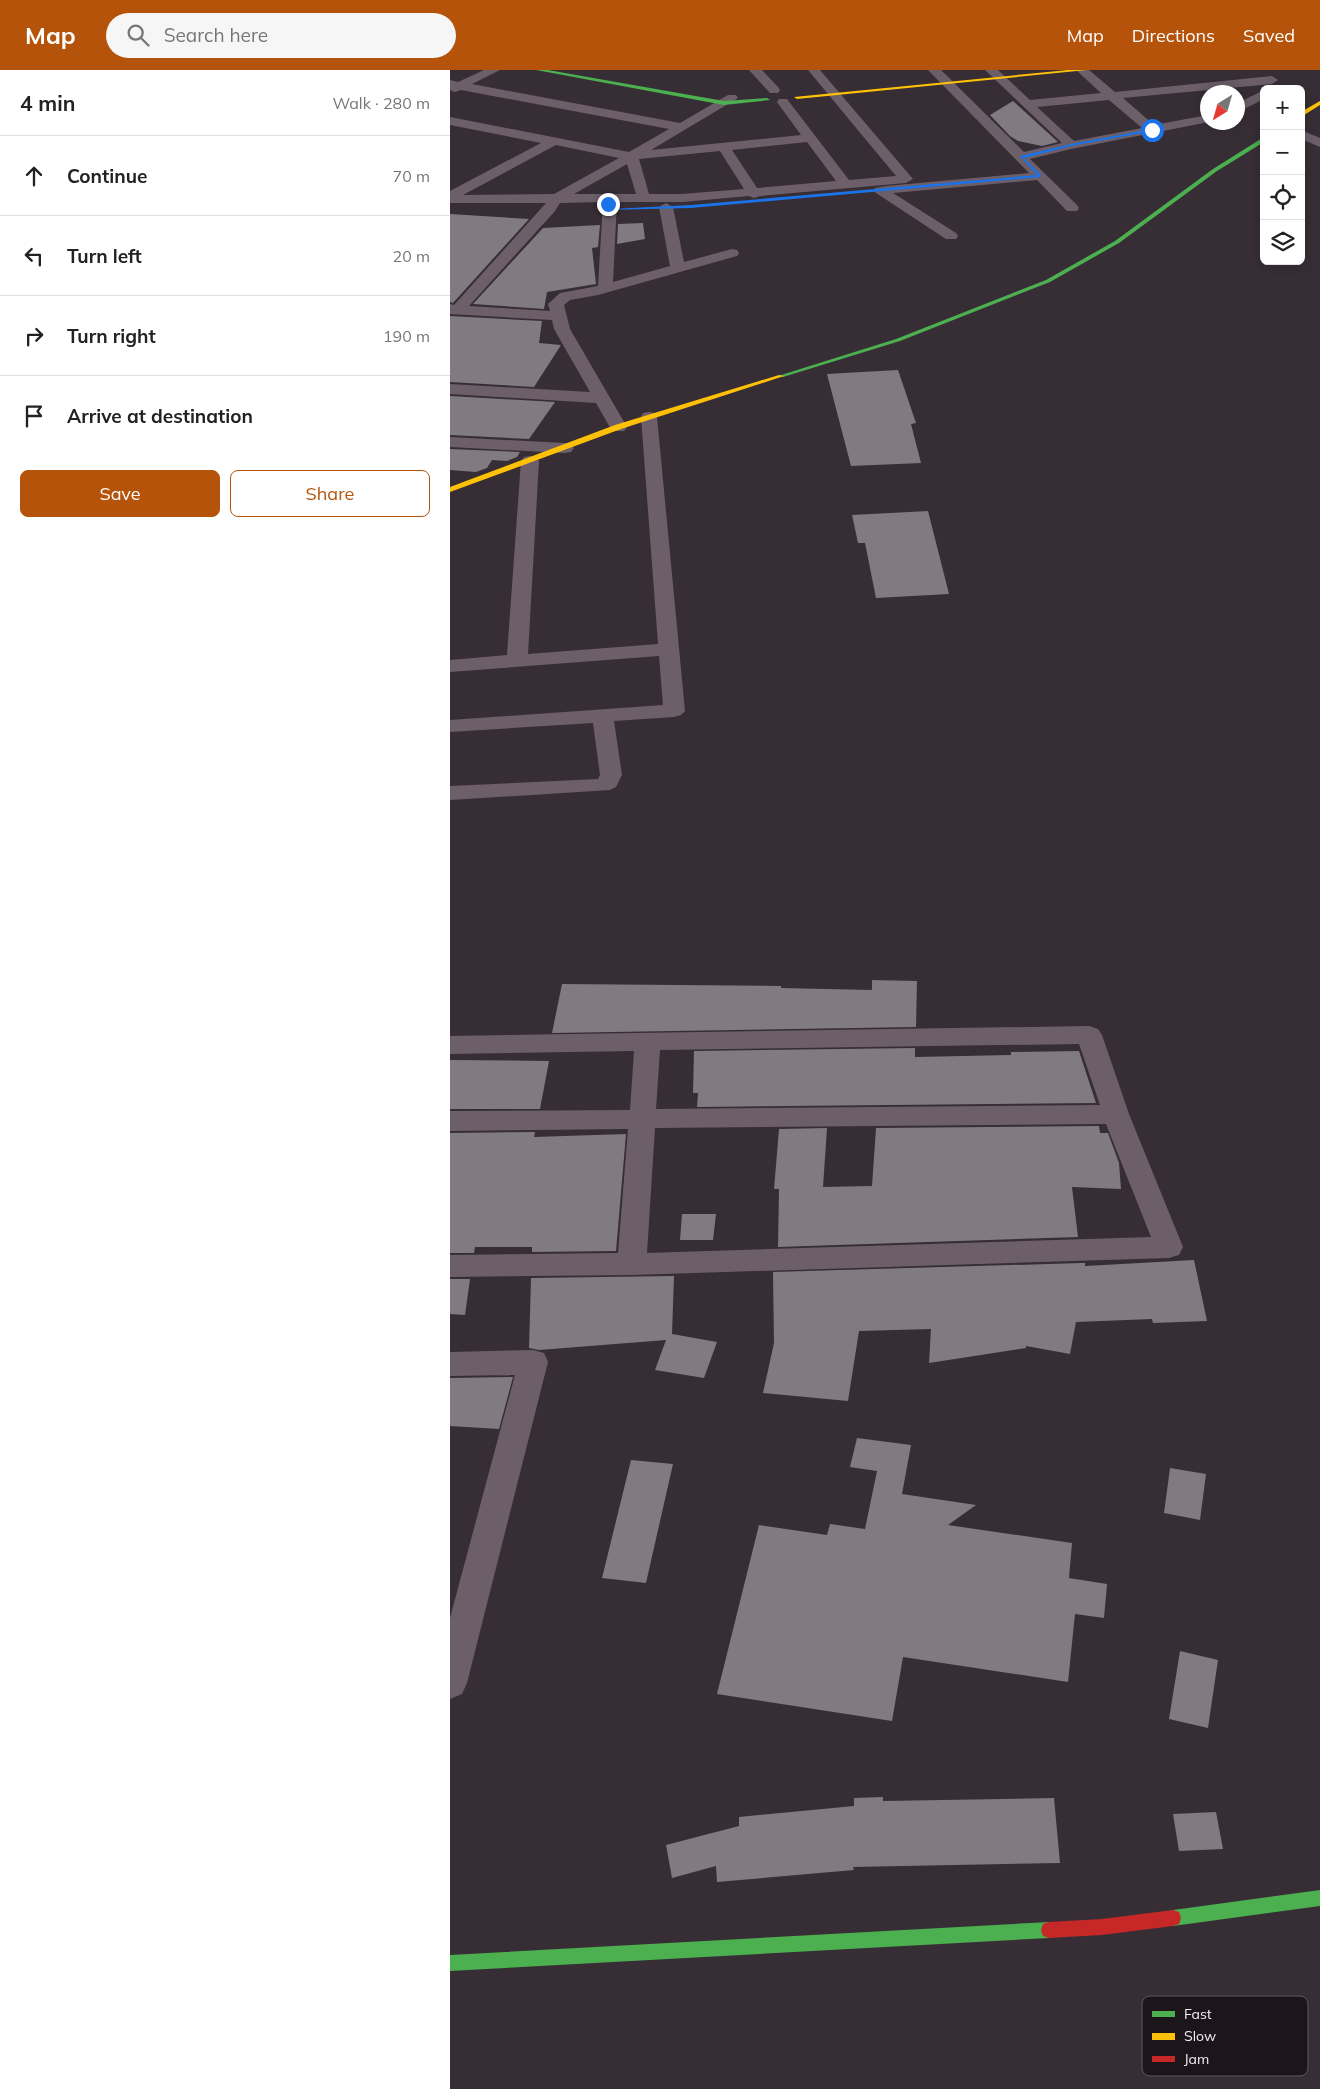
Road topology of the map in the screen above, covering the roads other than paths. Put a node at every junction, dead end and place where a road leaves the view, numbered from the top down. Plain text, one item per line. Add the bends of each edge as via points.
1 (494, 70) edge
2 (539, 70) edge
3 (575, 70) edge
4 (742, 70) edge
5 (814, 70) edge
6 (1024, 70) edge
7 (1083, 70) edge
8 (1258, 70) edge
9 (756, 71) edge
10 (995, 74) edge
11 (941, 77) edge
12 (1276, 85) edge
13 (1260, 86) edge
14 (453, 87) edge
15 (1192, 88) junction
16 (832, 91) junction
17 (795, 94) junction
18 (1200, 94) edge
19 (768, 95) junction
20 (1111, 95) junction
21 (1260, 96) edge
22 (728, 101) junction
23 (783, 102) junction
24 (1320, 103) edge
25 (1027, 104) junction
26 (1245, 104) edge
27 (1305, 112) edge
28 (450, 121) edge
29 (1200, 121) edge
30 (478, 126) junction
31 (682, 128) junction
32 (1305, 129) edge
33 (1320, 129) edge
34 (1152, 130) junction
35 (457, 136) dead end
36 (1305, 136) edge
37 (811, 138) junction
38 (554, 141) junction
39 (1260, 142) edge
40 (1320, 143) edge
41 (1071, 145) junction
42 (724, 147) junction
43 (631, 156) junction
44 (1021, 157) junction
45 (1040, 176) junction
46 (846, 185) junction
47 (880, 191) junction
48 (754, 194) junction
49 (450, 197) edge
50 (644, 199) junction
51 (554, 200) junction
52 (609, 205) junction
53 (666, 208) junction
54 (1072, 208) dead end
55 (951, 236) dead end
56 (732, 252) dead end
57 (678, 267) junction
58 (605, 288) junction
59 (454, 310) edge
60 (558, 316) junction
61 (450, 389) edge
62 (602, 398) junction
63 (649, 417) junction
64 (618, 427) junction
65 (450, 442) edge
66 (566, 448) junction
67 (530, 461) junction
68 (450, 490) edge
69 (668, 649) junction
70 (517, 660) junction
71 (450, 666) edge
72 (604, 716) junction
73 (450, 726) edge
74 (450, 793) edge
75 (648, 1042) junction
76 (450, 1045) edge
77 (1116, 1114) junction
78 (642, 1120) junction
79 (450, 1121) edge
80 (632, 1264) junction
81 (450, 1266) edge
82 (450, 1364) edge
83 (450, 1682) edge
84 (1320, 1898) edge
85 (450, 1963) edge

1 - 14 street
2 - 22 street
3 - 22 street
4 - 9 street
5 - 16 street
6 - 10 street
7 - 10 street
7 - 20 street
8 - 12 street
9 - 19 street
10 - 11 street
10 - 25 street
11 - 16 street
11 - 44 street
13 - 15 street
14 - 31 street
15 - 18 street
15 - 20 street
16 - 17 street
16 - 46 street via 906,179
17 - 19 street
17 - 23 street
19 - 22 street
19 - 23 street
20 - 25 street
20 - 34 street
21 - 26 street
22 - 31 street
23 - 37 street
24 - 27 street
25 - 41 street
28 - 30 street
29 - 34 street
30 - 35 street
30 - 38 street
31 - 43 street
32 - 33 street
34 - 41 street
36 - 40 street
37 - 42 street
37 - 46 street
38 - 43 street
38 - 49 street
39 - 63 street via 1116,242 1048,281 898,340
41 - 44 street
42 - 43 street
42 - 48 street
43 - 50 street
43 - 51 street
44 - 45 street
45 - 47 street
45 - 54 street
46 - 48 street
47 - 53 street
47 - 55 street
48 - 50 street
49 - 51 street
50 - 52 street
51 - 52 street
51 - 59 street
52 - 53 street
52 - 58 street
53 - 57 street
56 - 57 street
57 - 58 street
58 - 60 street via 565,296 556,304
59 - 60 street
60 - 62 street via 562,329
61 - 62 street
62 - 64 street
63 - 64 street
63 - 69 street
64 - 66 street
65 - 66 street
66 - 67 street
67 - 68 street
67 - 70 street
69 - 70 street
69 - 72 street via 674,711
70 - 71 street
72 - 73 street
72 - 74 street via 611,775 602,785
75 - 76 street
75 - 77 street via 1089,1035
75 - 78 street
77 - 78 street
77 - 80 street via 1169,1246
78 - 79 street
78 - 80 street
80 - 81 street
82 - 83 street via 533,1362
84 - 85 street via 1102,1927

